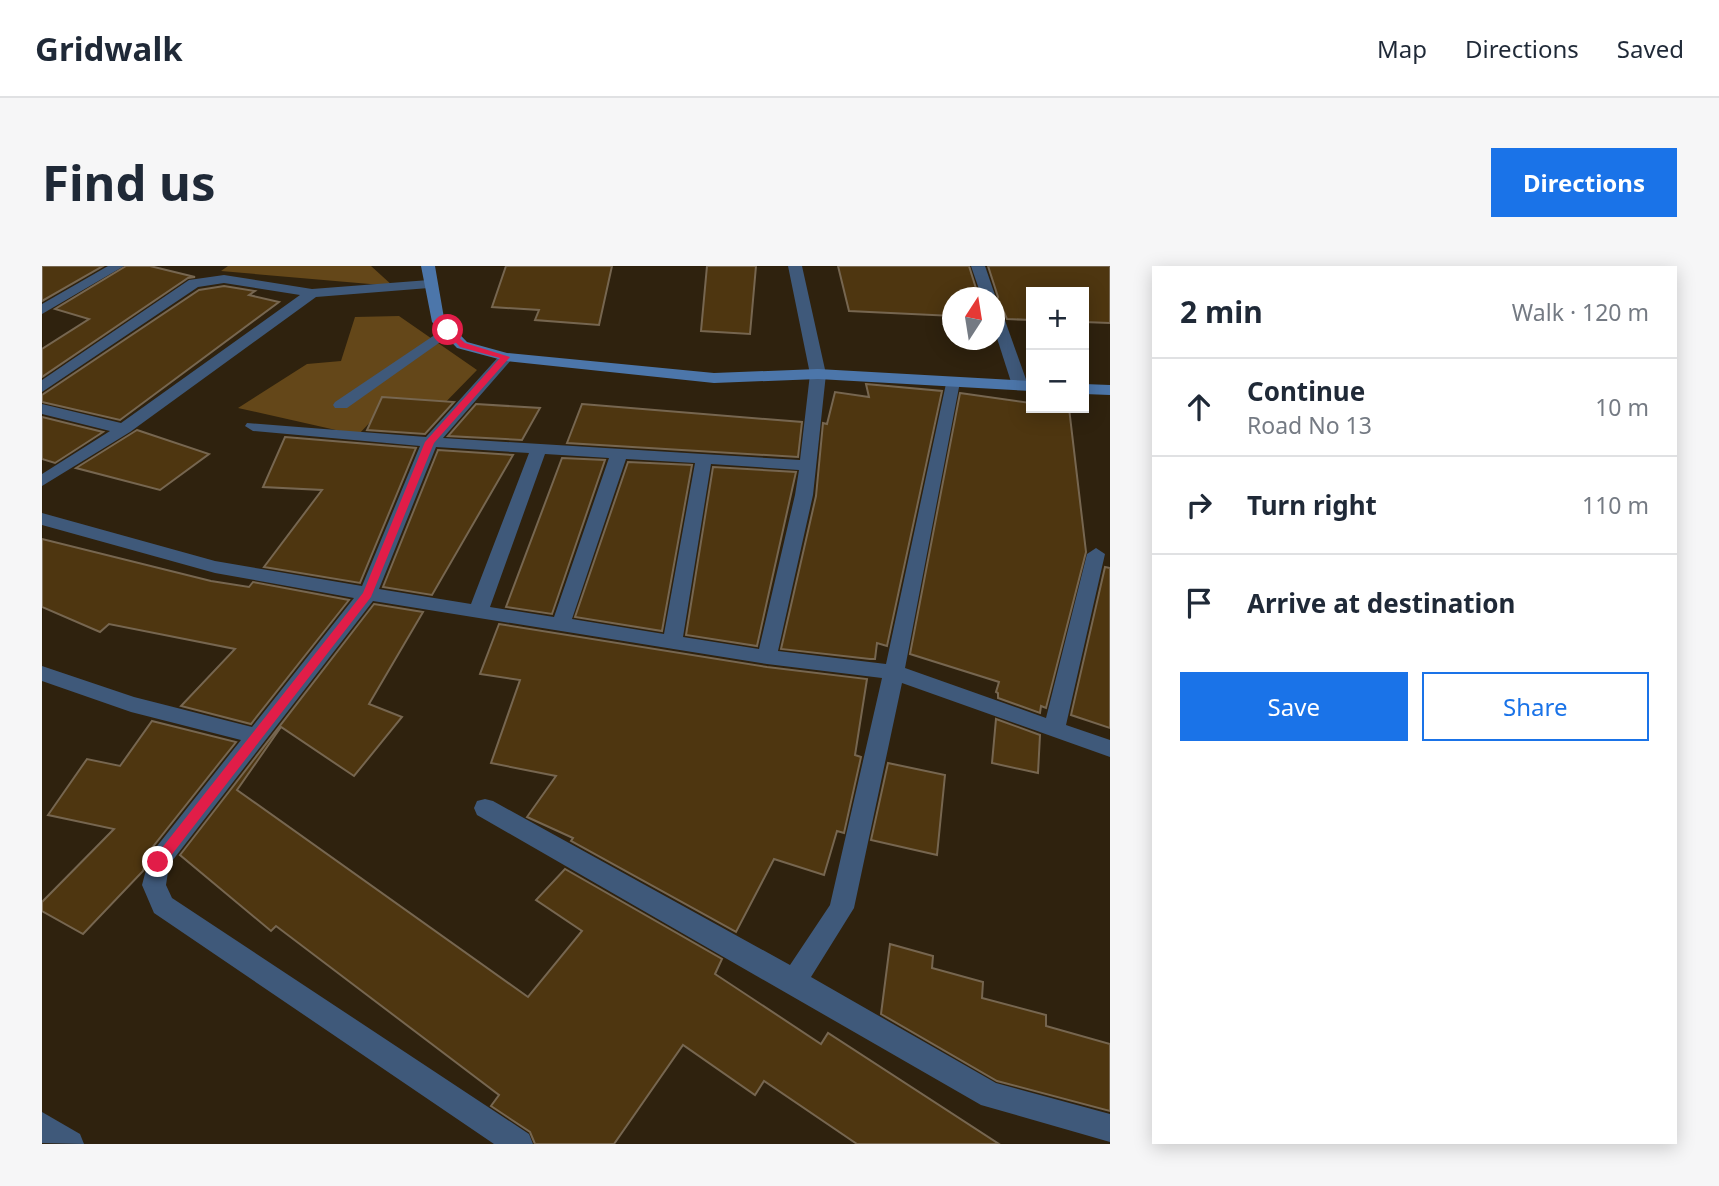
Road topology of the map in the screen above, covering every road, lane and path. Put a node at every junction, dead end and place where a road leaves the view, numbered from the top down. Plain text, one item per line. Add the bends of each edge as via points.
1 (117, 266) edge
2 (428, 266) edge
3 (795, 266) edge
4 (978, 266) edge
5 (429, 284) junction
6 (985, 287) edge
7 (312, 293) junction
8 (42, 310) edge
9 (448, 330) junction
10 (1005, 336) edge
11 (506, 357) junction
12 (818, 374) junction
13 (952, 382) junction
14 (1026, 386) edge
15 (42, 387) edge
16 (1089, 388) edge
17 (1110, 390) edge
18 (341, 405) dead end
19 (42, 409) edge
20 (253, 426) dead end
21 (124, 429) junction
22 (430, 442) junction
23 (538, 450) junction
24 (619, 454) junction
25 (704, 459) junction
26 (807, 465) junction
27 (42, 481) edge
28 (42, 519) edge
29 (1096, 554) dead end
30 (368, 594) junction
31 (478, 612) junction
32 (561, 624) junction
33 (672, 642) junction
34 (767, 657) junction
35 (894, 672) junction
36 (42, 673) edge
37 (1054, 730) junction
38 (257, 736) junction
39 (1110, 749) edge
40 (485, 808) dead end
41 (794, 981) junction
42 (42, 1126) edge
43 (1110, 1128) edge
44 (69, 1144) edge
45 (519, 1144) edge

1 - 8 street
2 - 5 street
3 - 12 street
4 - 6 street
5 - 7 street
5 - 9 street via 437,319
7 - 15 street via 224,279 194,283
7 - 21 street
9 - 11 street via 462,345
9 - 18 street
10 - 14 street
11 - 12 street via 714,378
11 - 22 street
12 - 13 street
12 - 26 street
13 - 14 street
13 - 35 street
16 - 17 street
19 - 21 street
20 - 22 street
21 - 27 street
22 - 23 street
22 - 30 street
23 - 24 street
23 - 31 street
24 - 25 street
24 - 32 street
25 - 26 street
25 - 33 street
26 - 34 street
28 - 30 street via 215,567
29 - 37 street
30 - 31 street
30 - 38 street
31 - 32 street
32 - 33 street
33 - 34 street
34 - 35 street
35 - 37 street
35 - 41 street via 842,908
36 - 38 street via 131,704
37 - 39 street
38 - 45 street via 158,862 154,885 163,905
40 - 41 street
41 - 43 street via 990,1094
42 - 44 street

